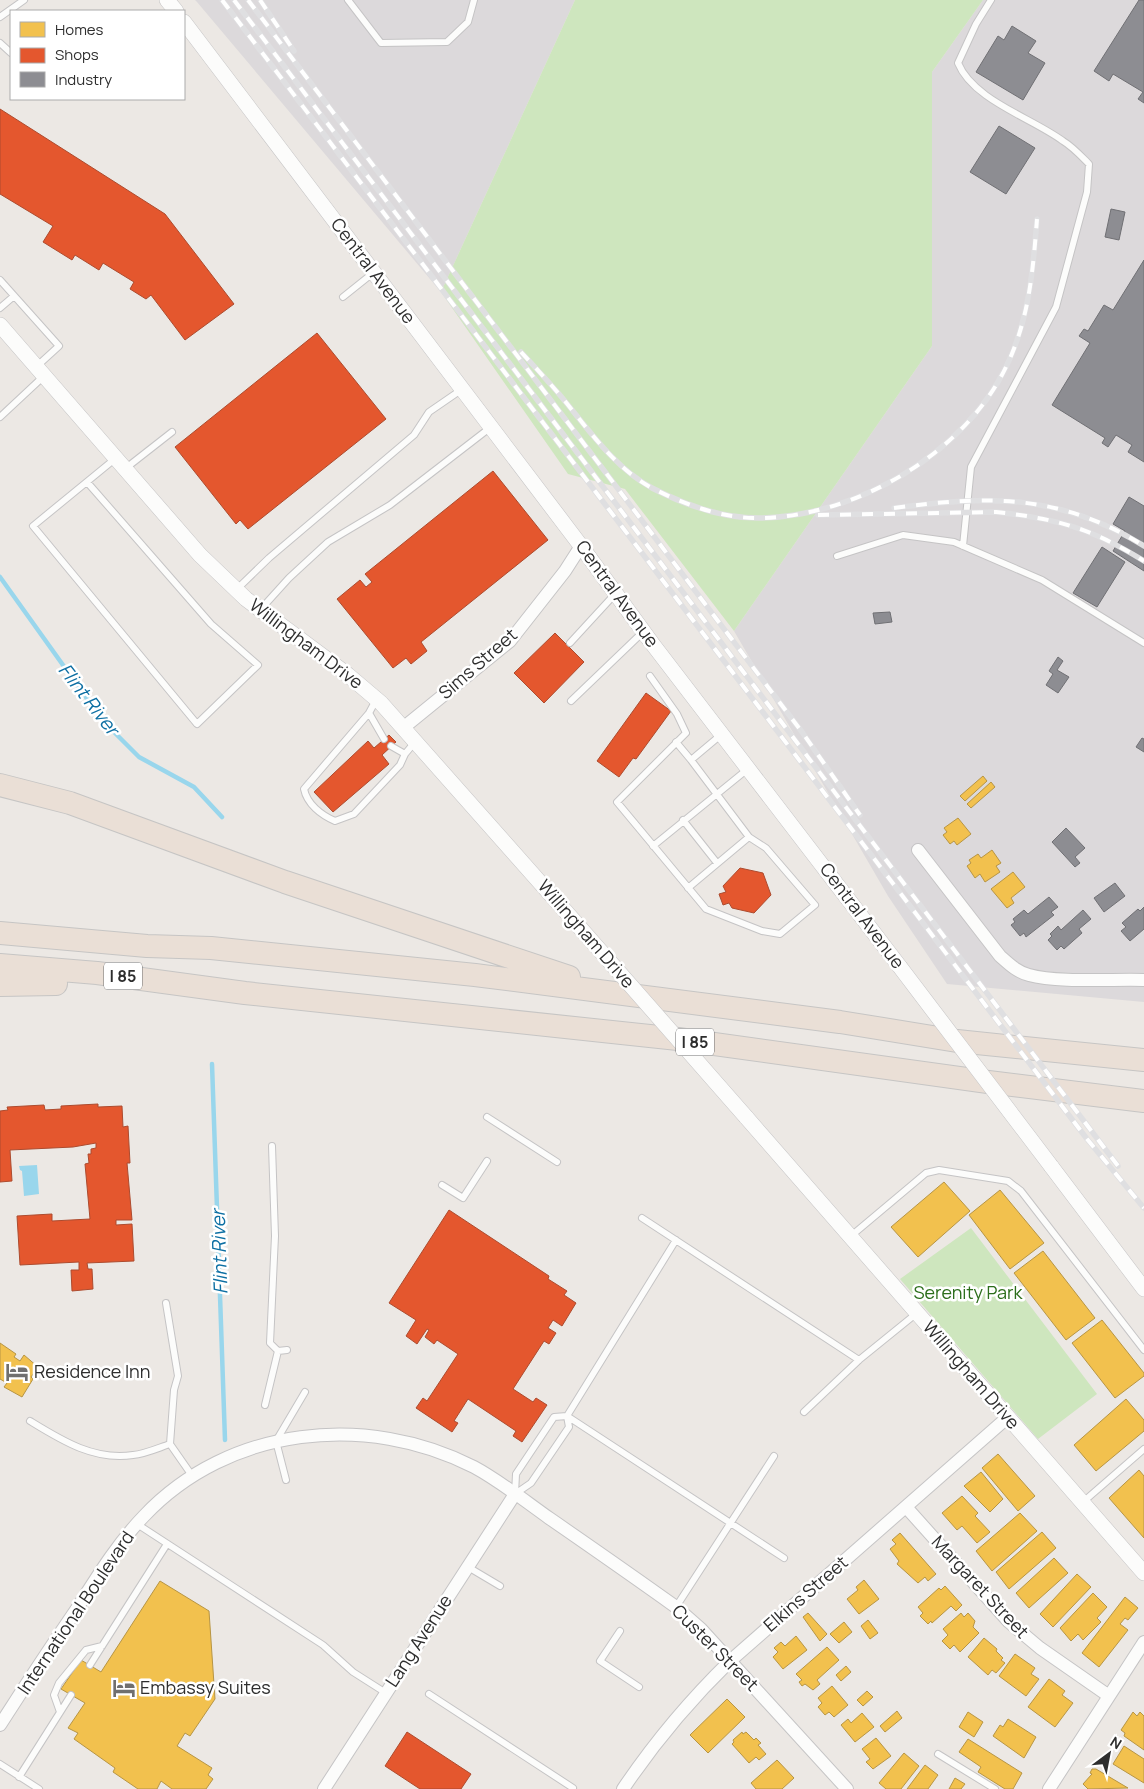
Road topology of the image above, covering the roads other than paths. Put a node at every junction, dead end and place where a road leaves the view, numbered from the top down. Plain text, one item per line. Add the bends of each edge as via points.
1 (24, 0) edge
2 (167, 0) edge
3 (348, 0) edge
4 (474, 0) edge
5 (991, 0) edge
6 (175, 10) edge
7 (0, 17) edge
8 (185, 23) edge
9 (0, 43) edge
10 (10, 52) edge
11 (374, 272) junction
12 (0, 280) edge
13 (14, 296) junction
14 (343, 297) dead end
15 (0, 308) edge
16 (0, 325) edge
17 (40, 372) junction
18 (462, 389) junction
19 (0, 417) edge
20 (491, 427) junction
21 (172, 432) dead end
22 (120, 464) junction
23 (87, 482) junction
24 (581, 546) junction
25 (963, 546) junction
26 (837, 556) dead end
27 (236, 590) junction
28 (616, 593) junction
29 (260, 610) junction
30 (643, 631) junction
31 (570, 643) dead end
32 (1144, 643) edge
33 (650, 676) dead end
34 (377, 699) junction
35 (571, 701) dead end
36 (369, 713) junction
37 (403, 728) junction
38 (723, 733) junction
39 (384, 739) dead end
40 (415, 741) junction
41 (676, 742) junction
42 (391, 746) dead end
43 (405, 754) junction
44 (691, 760) junction
45 (750, 768) junction
46 (0, 785) edge
47 (716, 794) junction
48 (683, 820) junction
49 (749, 836) junction
50 (653, 846) junction
51 (918, 850) dead end
52 (717, 864) junction
53 (688, 888) junction
54 (0, 933) edge
55 (0, 965) edge
56 (1144, 980) edge
57 (0, 985) edge
58 (615, 992) junction
59 (245, 993) junction
60 (1144, 1060) edge
61 (1144, 1101) edge
62 (487, 1117) dead end
63 (272, 1146) dead end
64 (487, 1161) dead end
65 (557, 1162) dead end
66 (442, 1185) dead end
67 (642, 1218) dead end
68 (850, 1237) junction
69 (676, 1240) junction
70 (1144, 1289) edge
71 (166, 1303) dead end
72 (917, 1313) junction
73 (287, 1350) dead end
74 (1144, 1350) edge
75 (278, 1351) junction
76 (859, 1360) junction
77 (305, 1392) dead end
78 (266, 1404) dead end
79 (804, 1412) dead end
80 (567, 1416) junction
81 (1008, 1417) junction
82 (30, 1421) dead end
83 (276, 1441) junction
84 (170, 1444) junction
85 (1144, 1448) edge
86 (774, 1456) dead end
87 (193, 1477) junction
88 (286, 1480) dead end
89 (515, 1494) junction
90 (1082, 1502) junction
91 (906, 1507) junction
92 (730, 1523) junction
93 (137, 1524) junction
94 (168, 1544) junction
95 (784, 1558) dead end
96 (468, 1567) junction
97 (1144, 1573) edge
98 (500, 1586) dead end
99 (676, 1607) junction
100 (620, 1631) dead end
101 (1144, 1642) edge
102 (102, 1646) junction
103 (730, 1661) junction
104 (90, 1665) dead end
105 (639, 1687) dead end
106 (386, 1693) junction
107 (429, 1694) dead end
108 (72, 1695) dead end
109 (1109, 1696) junction
110 (60, 1712) junction
111 (0, 1725) edge
112 (938, 1754) dead end
113 (0, 1764) edge
114 (20, 1776) junction
115 (573, 1788) edge
116 (38, 1789) edge
117 (324, 1789) edge
118 (623, 1789) edge
119 (847, 1789) edge
120 (995, 1789) edge
121 (1049, 1789) edge

1 - 7 lane
2 - 6 street
3 - 4 lane via 381,43 447,42 468,22
5 - 25 lane via 958,63 963,75 978,90 1064,141 1090,164 1087,192 1056,307 971,467
8 - 11 street, Central Avenue
9 - 10 lane
11 - 14 lane
11 - 18 street, Central Avenue
12 - 13 lane
13 - 15 lane
13 - 17 lane via 60,346
16 - 17 street, Willingham Drive
17 - 19 lane
17 - 22 street, Willingham Drive
18 - 20 street, Central Avenue
18 - 27 lane via 429,412 414,435
20 - 24 street, Central Avenue
20 - 29 lane via 390,505 328,542
21 - 22 lane
22 - 23 lane
22 - 27 street, Willingham Drive via 200,555
23 - 23 lane via 33,526 197,724 258,665 211,624
24 - 28 street, Central Avenue
24 - 37 street, Sims Street via 510,641
25 - 26 lane via 902,535
25 - 32 lane via 1042,580
27 - 29 street, Willingham Drive
28 - 30 street, Central Avenue
28 - 31 lane
29 - 34 street, Willingham Drive
30 - 35 lane
30 - 38 street, Central Avenue
33 - 41 lane via 677,714 686,733
34 - 36 lane
34 - 37 street, Willingham Drive
36 - 39 lane
36 - 43 lane via 304,789 305,798 323,816 335,821 354,814 400,765
37 - 40 street, Willingham Drive
38 - 44 lane
38 - 45 street, Central Avenue
40 - 43 lane
40 - 68 street, Willingham Drive, bridge
41 - 44 lane
41 - 50 lane via 616,802
42 - 43 lane
44 - 47 lane
45 - 47 lane
45 - 70 street, Central Avenue, bridge
46 - 58 highway via 70,803 285,882
47 - 48 lane
47 - 49 lane
48 - 50 lane
48 - 52 lane
49 - 52 lane
49 - 53 lane via 766,848 815,905 780,934 762,932 706,909
50 - 53 lane
51 - 56 street via 1000,956 1013,968 1046,978
52 - 53 lane
54 - 58 highway, I 85 via 221,949
55 - 59 highway, I 85 via 97,973
57 - 59 highway via 28,983
58 - 60 highway, I 85 via 957,1041
59 - 61 highway, I 85 via 678,1039
62 - 65 lane
63 - 75 lane via 275,1236 270,1343
64 - 66 lane via 463,1198
67 - 69 lane
68 - 72 street, Willingham Drive
68 - 74 lane via 926,1173 939,1170 1008,1181 1021,1191
69 - 76 lane
69 - 80 lane
71 - 84 lane via 178,1376
72 - 76 lane
72 - 81 street, Willingham Drive
73 - 75 lane
75 - 78 lane
76 - 79 lane
77 - 83 lane
80 - 89 lane via 569,1427 532,1483
80 - 89 lane via 554,1417 516,1474
80 - 92 lane
81 - 90 street, Willingham Drive
81 - 91 street, Elkins Street
82 - 84 lane via 64,1442 103,1456 134,1455
83 - 87 street, International Boulevard via 224,1459
83 - 88 lane
83 - 89 street, International Boulevard via 308,1435 351,1433 394,1438 460,1460
84 - 87 lane
85 - 90 lane
86 - 92 lane
87 - 93 street, International Boulevard
89 - 96 street, Lang Avenue
89 - 99 street, Custer Street
90 - 97 street, Willingham Drive
91 - 103 street, Elkins Street
91 - 109 street, Margaret Street via 1009,1622
92 - 95 lane
92 - 99 lane
93 - 94 lane
93 - 111 street, International Boulevard via 114,1551
94 - 102 lane
94 - 106 lane via 323,1645 353,1672
96 - 98 lane
96 - 106 street, Lang Avenue
99 - 103 street, Custer Street
100 - 105 lane via 600,1661
101 - 109 street
102 - 104 lane
102 - 110 lane via 86,1650 59,1682 54,1695
103 - 118 street, Elkins Street via 687,1703
103 - 119 street, Custer Street
106 - 117 street, Lang Avenue
107 - 115 lane
108 - 110 lane
109 - 121 street
110 - 114 lane
112 - 120 lane
113 - 114 lane
114 - 116 lane

